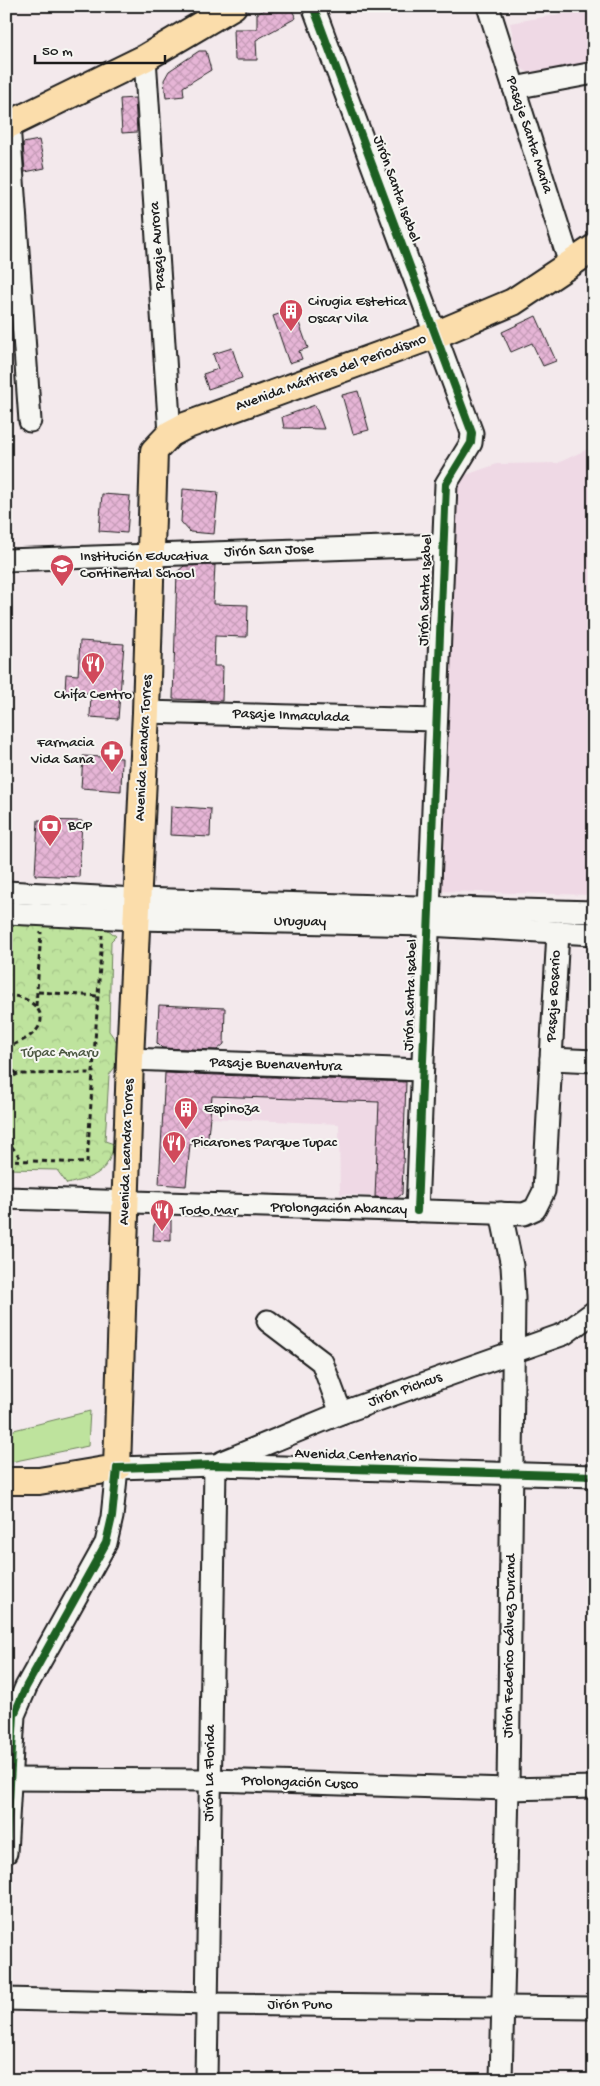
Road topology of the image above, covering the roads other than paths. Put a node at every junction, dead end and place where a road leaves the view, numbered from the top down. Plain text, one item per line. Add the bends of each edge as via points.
1 (233, 6) edge
2 (313, 6) edge
3 (488, 6) edge
4 (145, 58) junction
5 (594, 73) edge
6 (514, 88) junction
7 (8, 125) edge
8 (594, 248) edge
9 (570, 264) junction
10 (435, 335) junction
11 (30, 421) dead end
12 (170, 434) junction
13 (442, 545) junction
14 (151, 555) junction
15 (6, 560) edge
16 (146, 712) junction
17 (435, 720) junction
18 (6, 892) edge
19 (136, 909) junction
20 (594, 912) edge
21 (6, 913) edge
22 (428, 915) junction
23 (558, 932) junction
24 (594, 934) edge
25 (551, 1059) junction
26 (130, 1060) junction
27 (594, 1061) edge
28 (422, 1070) junction
29 (6, 1198) edge
30 (125, 1203) junction
31 (417, 1211) junction
32 (501, 1213) junction
33 (594, 1312) edge
34 (268, 1321) dead end
35 (512, 1351) junction
36 (341, 1413) junction
37 (215, 1466) junction
38 (117, 1468) junction
39 (513, 1475) junction
40 (594, 1476) edge
41 (6, 1481) edge
42 (8, 1779) edge
43 (210, 1780) junction
44 (594, 1788) edge
45 (508, 1789) junction
46 (6, 1853) edge
47 (6, 1999) edge
48 (208, 2004) junction
49 (502, 2007) junction
50 (594, 2008) edge
51 (206, 2080) edge
52 (501, 2080) edge

1 - 4 main road
2 - 10 street, Jirón Santa Isabel
3 - 6 street, Pasaje Santa Maria
4 - 7 main road
4 - 12 street, Pasaje Aurora
5 - 6 street
6 - 9 street, Pasaje Santa Maria
7 - 11 street
8 - 9 main road, Avenida Mártires del Periodismo
9 - 10 main road, Avenida Mártires del Periodismo via 513,302
10 - 12 main road, Avenida Mártires del Periodismo
10 - 13 street, Jirón Santa Isabel via 472,433 471,443 446,484
12 - 14 main road, Avenida Leandra Torres via 154,451
13 - 14 street, Jirón San Jose
13 - 17 street, Jirón Santa Isabel
14 - 15 street, Jirón San Jose
14 - 16 main road, Avenida Leandra Torres
16 - 17 street, Pasaje Inmaculada
16 - 19 main road, Avenida Leandra Torres
17 - 22 street, Jirón Santa Isabel
18 - 19 street, Uruguay
19 - 21 street, Uruguay
19 - 22 street, Uruguay
19 - 26 main road, Avenida Leandra Torres
20 - 22 street, Uruguay
22 - 23 street, Uruguay
22 - 28 street, Jirón Santa Isabel
23 - 24 street, Uruguay
23 - 25 street, Pasaje Rosario
25 - 27 street
25 - 32 street, Prolongación Abancay via 544,1191 535,1209 524,1214
26 - 28 street, Pasaje Buenaventura
26 - 30 main road, Avenida Leandra Torres
28 - 31 street, Jirón Santa Isabel
29 - 30 street, Prolongación Abancay
30 - 31 street, Prolongación Abancay
30 - 38 main road, Avenida Leandra Torres
31 - 32 street, Prolongación Abancay
32 - 35 street, Jirón Federico Gálvez Durand via 513,1274
33 - 35 street, Jirón Pichcus via 564,1334
34 - 36 street via 322,1362
35 - 36 street, Jirón Pichcus
35 - 39 street, Jirón Federico Gálvez Durand
36 - 37 street, Jirón Pichcus
37 - 38 street, Avenida Centenario
37 - 39 street, Avenida Centenario
37 - 43 street, Jirón La Florida
38 - 41 main road, Avenida Centenario via 39,1481
38 - 42 street, Avenida Leandra Torres via 106,1542 14,1715
39 - 40 street, Avenida Centenario
39 - 45 street, Jirón Federico Gálvez Durand
42 - 43 street, Prolongación Cusco
42 - 46 street, Avenida Leandra Torres
43 - 45 street, Prolongación Cusco
43 - 48 street, Jirón La Florida
44 - 45 street, Prolongación Cusco
45 - 49 street, Jirón Federico Gálvez Durand
47 - 48 street, Jirón Puno
48 - 49 street, Jirón Puno
48 - 51 street, Jirón La Florida
49 - 50 street, Jirón Puno
49 - 52 street, Jirón Federico Gálvez Durand

